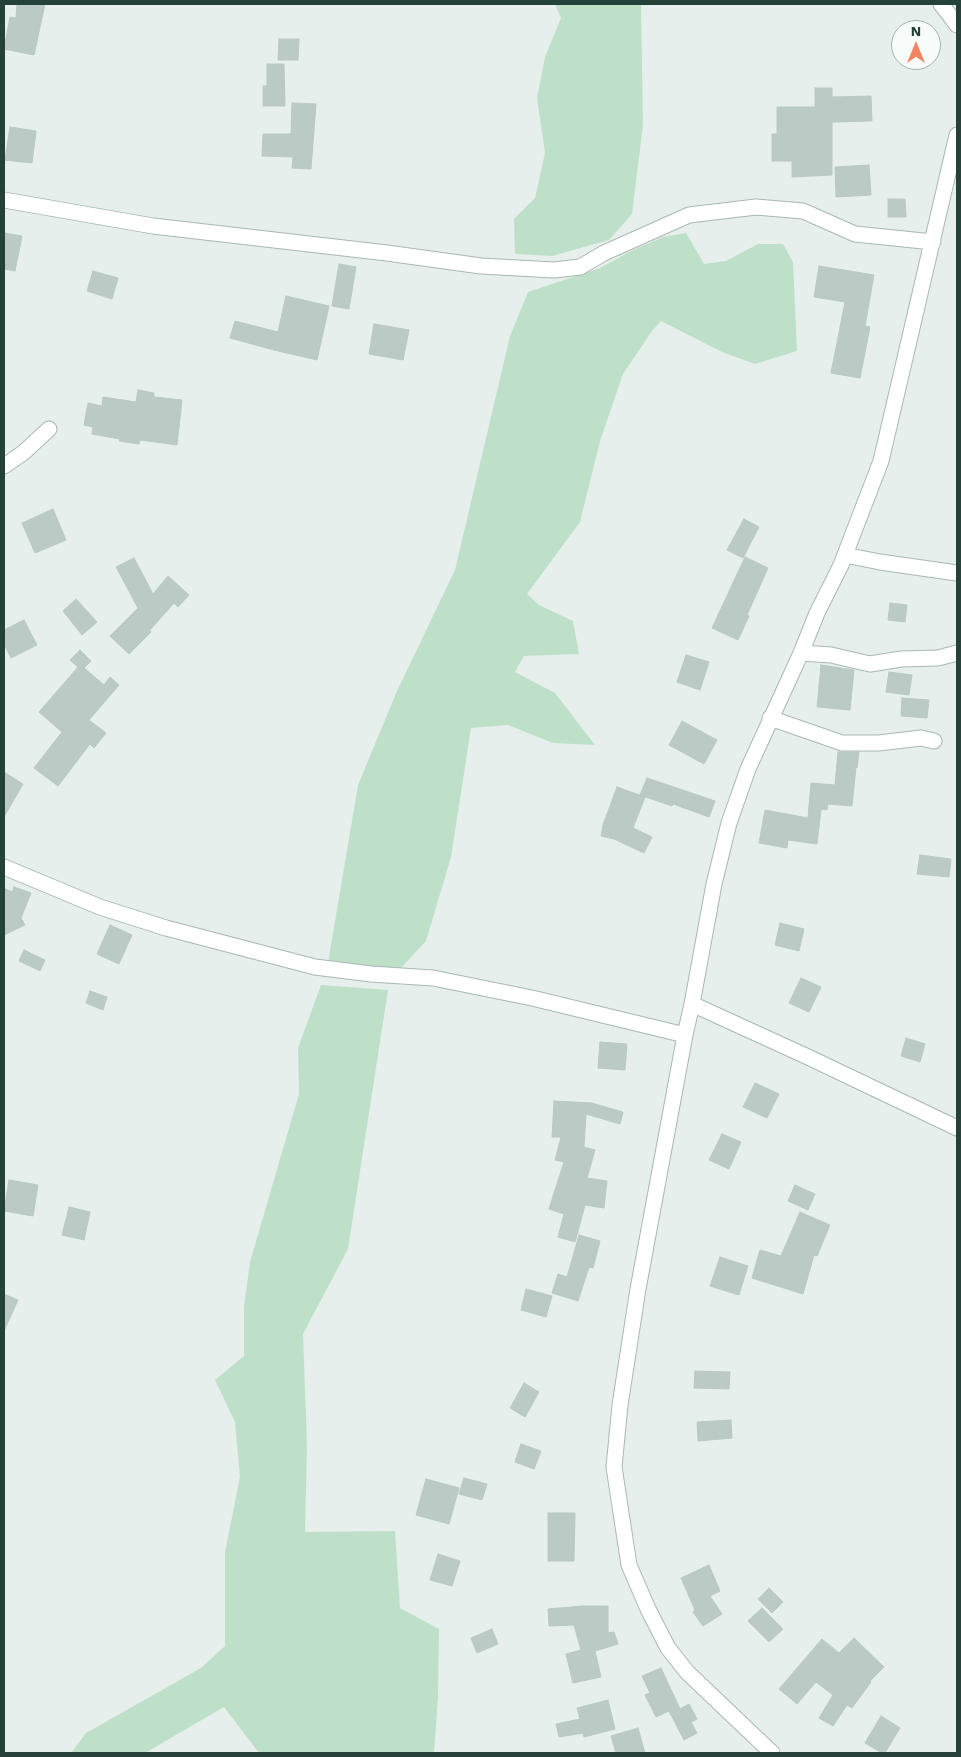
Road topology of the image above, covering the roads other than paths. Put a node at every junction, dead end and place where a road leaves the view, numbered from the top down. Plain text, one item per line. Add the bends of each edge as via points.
1 (941, 4) edge
2 (957, 25) edge
3 (957, 135) edge
4 (4, 200) edge
5 (933, 242) junction
6 (49, 429) dead end
7 (4, 466) edge
8 (844, 555) junction
9 (957, 572) edge
10 (801, 653) junction
11 (957, 653) edge
12 (770, 718) junction
13 (934, 741) dead end
14 (4, 867) edge
15 (692, 1004) junction
16 (685, 1035) junction
17 (957, 1128) edge
18 (772, 1753) edge

1 - 2 street
3 - 5 street
4 - 5 street via 153,226 481,266 554,270 580,267 688,215 756,207 804,212 855,234
5 - 8 street via 881,461
6 - 7 street
8 - 9 street
8 - 10 street
10 - 11 street via 831,655 870,664 938,658
10 - 12 street
12 - 13 street via 842,743 921,738
12 - 15 street via 729,823
14 - 16 street via 100,907 315,967 433,978
15 - 16 street
15 - 17 street
16 - 18 street via 627,1357 614,1467 629,1565 668,1648 687,1672

